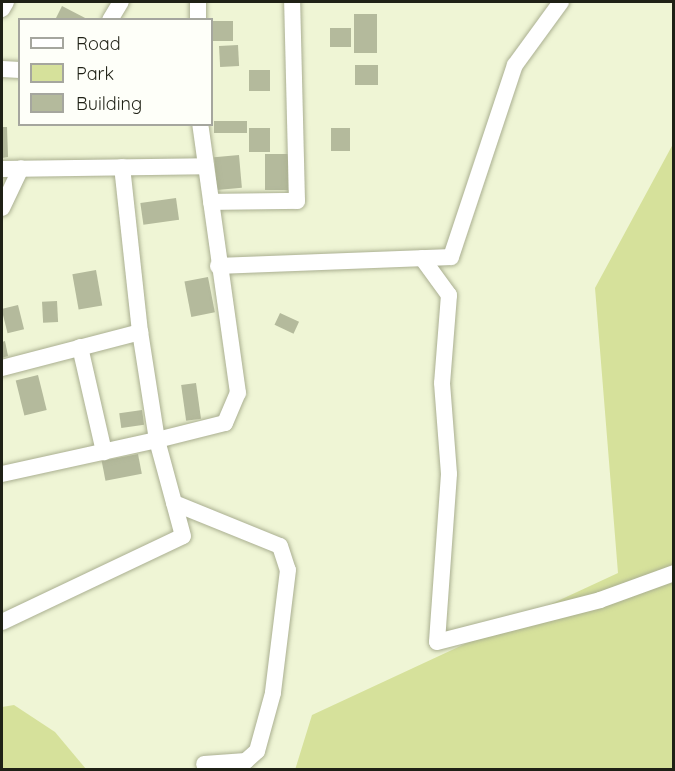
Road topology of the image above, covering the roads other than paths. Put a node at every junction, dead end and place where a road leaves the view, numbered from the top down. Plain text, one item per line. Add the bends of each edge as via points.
1 (6, 2) edge
2 (121, 2) edge
3 (198, 2) edge
4 (292, 2) edge
5 (561, 2) edge
6 (2, 9) edge
7 (111, 18) edge
8 (198, 18) edge
9 (2, 69) edge
10 (18, 70) edge
11 (200, 126) edge
12 (206, 166) junction
13 (122, 167) junction
14 (21, 168) junction
15 (2, 169) edge
16 (211, 202) junction
17 (2, 208) edge
18 (422, 258) junction
19 (218, 266) junction
20 (140, 332) junction
21 (81, 347) junction
22 (2, 368) edge
23 (158, 440) junction
24 (104, 452) junction
25 (2, 474) edge
26 (174, 503) junction
27 (674, 573) edge
28 (2, 622) edge
29 (204, 764) dead end

1 - 6 street
2 - 7 street
3 - 8 street
4 - 16 street via 297,201
5 - 18 street via 515,65 451,257
9 - 10 street
11 - 12 street
12 - 13 street
12 - 16 street
13 - 14 street
13 - 20 street
14 - 15 street
14 - 17 street
16 - 19 street
18 - 19 street
18 - 27 street via 449,295 442,383 449,474 437,642 600,600
19 - 23 street via 238,393 225,423
20 - 21 street
20 - 23 street
21 - 22 street
21 - 24 street
23 - 24 street
23 - 26 street
24 - 25 street
26 - 28 street via 183,537
26 - 29 street via 280,546 288,570 273,693 257,751 246,761

